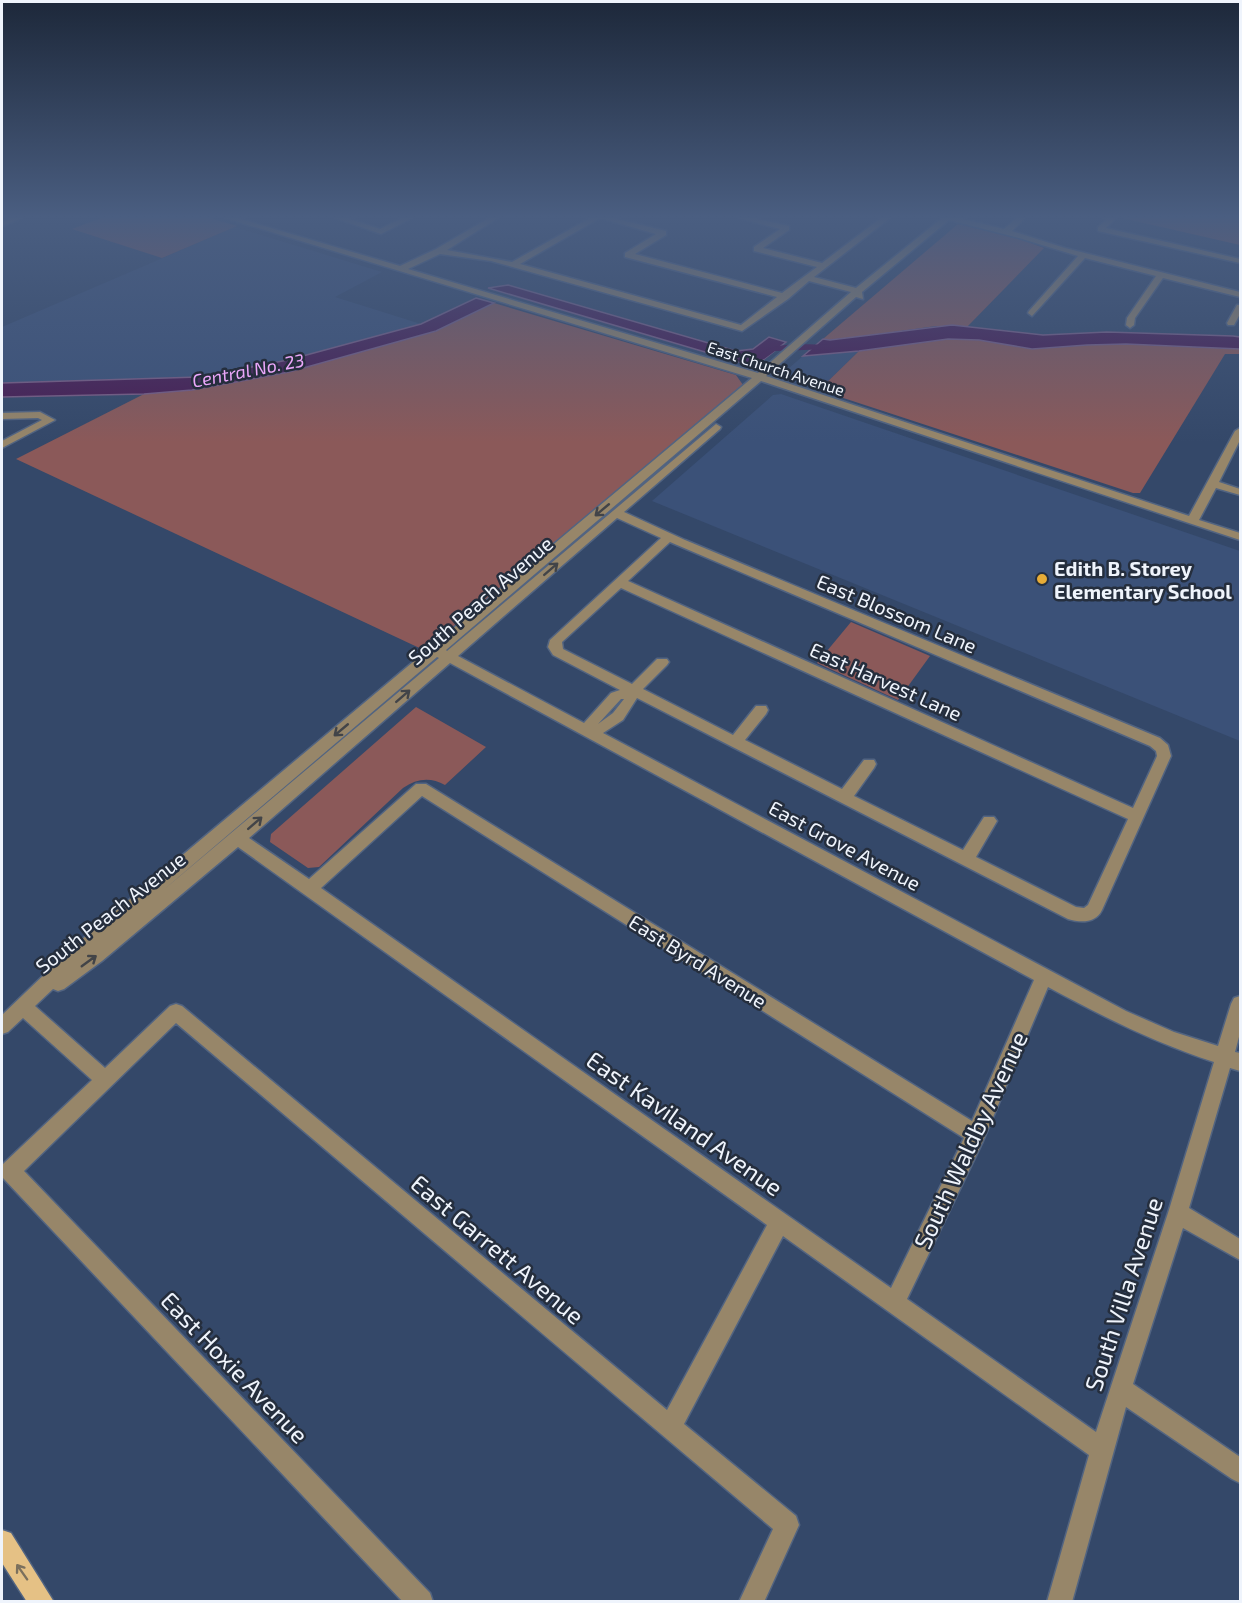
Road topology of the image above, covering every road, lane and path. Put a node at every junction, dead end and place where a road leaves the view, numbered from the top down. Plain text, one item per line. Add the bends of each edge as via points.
1 (480, 293) edge
2 (614, 293) edge
3 (769, 293) edge
4 (790, 293) edge
5 (850, 293) edge
6 (869, 293) edge
7 (1050, 293) edge
8 (1149, 293) edge
9 (854, 294) junction
10 (785, 297) junction
11 (1240, 307) edge
12 (1032, 313) dead end
13 (1232, 323) dead end
14 (834, 324) junction
15 (1130, 325) dead end
16 (798, 349) junction
17 (764, 379) junction
18 (2, 416) edge
19 (692, 434) junction
20 (1240, 435) edge
21 (2, 445) edge
22 (1212, 483) junction
23 (647, 486) junction
24 (1240, 492) edge
25 (616, 513) junction
26 (1193, 520) junction
27 (669, 537) junction
28 (1240, 537) edge
29 (620, 582) junction
30 (442, 654) junction
31 (662, 662) dead end
32 (634, 690) junction
33 (603, 710) junction
34 (761, 710) dead end
35 (615, 717) junction
36 (591, 732) junction
37 (736, 741) junction
38 (869, 764) dead end
39 (845, 797) junction
40 (1137, 816) junction
41 (989, 821) dead end
42 (238, 838) junction
43 (966, 859) junction
44 (309, 889) junction
45 (1044, 976) junction
46 (1240, 1004) edge
47 (24, 1007) junction
48 (2, 1026) edge
49 (1232, 1059) edge
50 (105, 1080) junction
51 (976, 1134) junction
52 (1178, 1213) junction
53 (780, 1222) junction
54 (1240, 1250) edge
55 (894, 1304) junction
56 (1120, 1389) junction
57 (670, 1428) junction
58 (1102, 1450) junction
59 (1240, 1471) edge
60 (2, 1542) edge
61 (42, 1602) edge
62 (421, 1602) edge
63 (751, 1602) edge
64 (1059, 1602) edge

1 - 17 street, East Church Avenue
2 - 10 street via 742,328
3 - 10 street
4 - 10 street
5 - 9 street
6 - 14 street, South Peach Avenue
7 - 12 street
8 - 15 street
9 - 14 street via 860,297
9 - 16 street, South Peach Avenue
11 - 13 street
14 - 16 street, South Peach Avenue via 811,344
16 - 17 street, South Peach Avenue
16 - 17 street, South Peach Avenue via 787,353
17 - 19 street, South Peach Avenue
17 - 23 street, South Peach Avenue
17 - 26 street, East Church Avenue
18 - 21 street via 40,416 51,420
19 - 23 street via 645,479
19 -> 30 street, South Peach Avenue
20 - 22 street
22 - 24 street
22 - 26 street
23 - 25 street, South Peach Avenue
25 - 27 street, East Blossom Lane
30 -> 25 street, South Peach Avenue
26 - 28 street, East Church Avenue
27 - 29 street
27 - 40 street, East Blossom Lane via 1160,741 1164,756
29 - 32 street via 556,640 555,646 558,652
29 - 40 street, East Harvest Lane
30 - 36 street, East Grove Avenue
42 -> 30 street, South Peach Avenue
30 -> 47 street, South Peach Avenue via 80,951
31 - 32 street
32 - 33 street via 616,696
32 - 35 street via 630,703
32 - 37 street
33 - 35 street via 612,710
33 - 36 street via 591,722
34 - 37 street
35 - 36 street via 604,729
36 - 45 street, East Grove Avenue
37 - 39 street
38 - 39 street
39 - 43 street
40 - 43 street via 1094,910 1086,915 1074,914
41 - 43 street
42 - 44 street, East Kaviland Avenue
47 -> 42 street, South Peach Avenue via 96,956
44 - 51 street, East Byrd Avenue via 421,789
44 - 53 street, East Kaviland Avenue
45 - 49 street, East Grove Avenue via 1172,1040
45 - 51 street, South Waldby Avenue
46 - 49 street, South Villa Avenue
47 - 48 street, South Peach Avenue
47 - 50 street
49 - 52 street, South Villa Avenue
50 - 57 street, East Garrett Avenue via 176,1012
50 - 62 street, East Hoxie Avenue via 10,1171
51 - 55 street, South Waldby Avenue
52 - 54 street
52 - 56 street, South Villa Avenue
53 - 55 street, East Kaviland Avenue
53 - 57 street
55 - 58 street, East Kaviland Avenue
56 - 58 street, South Villa Avenue
56 - 59 street
57 - 63 street, East Garrett Avenue via 787,1525
58 - 64 street, South Villa Avenue
61 -> 60 main road

